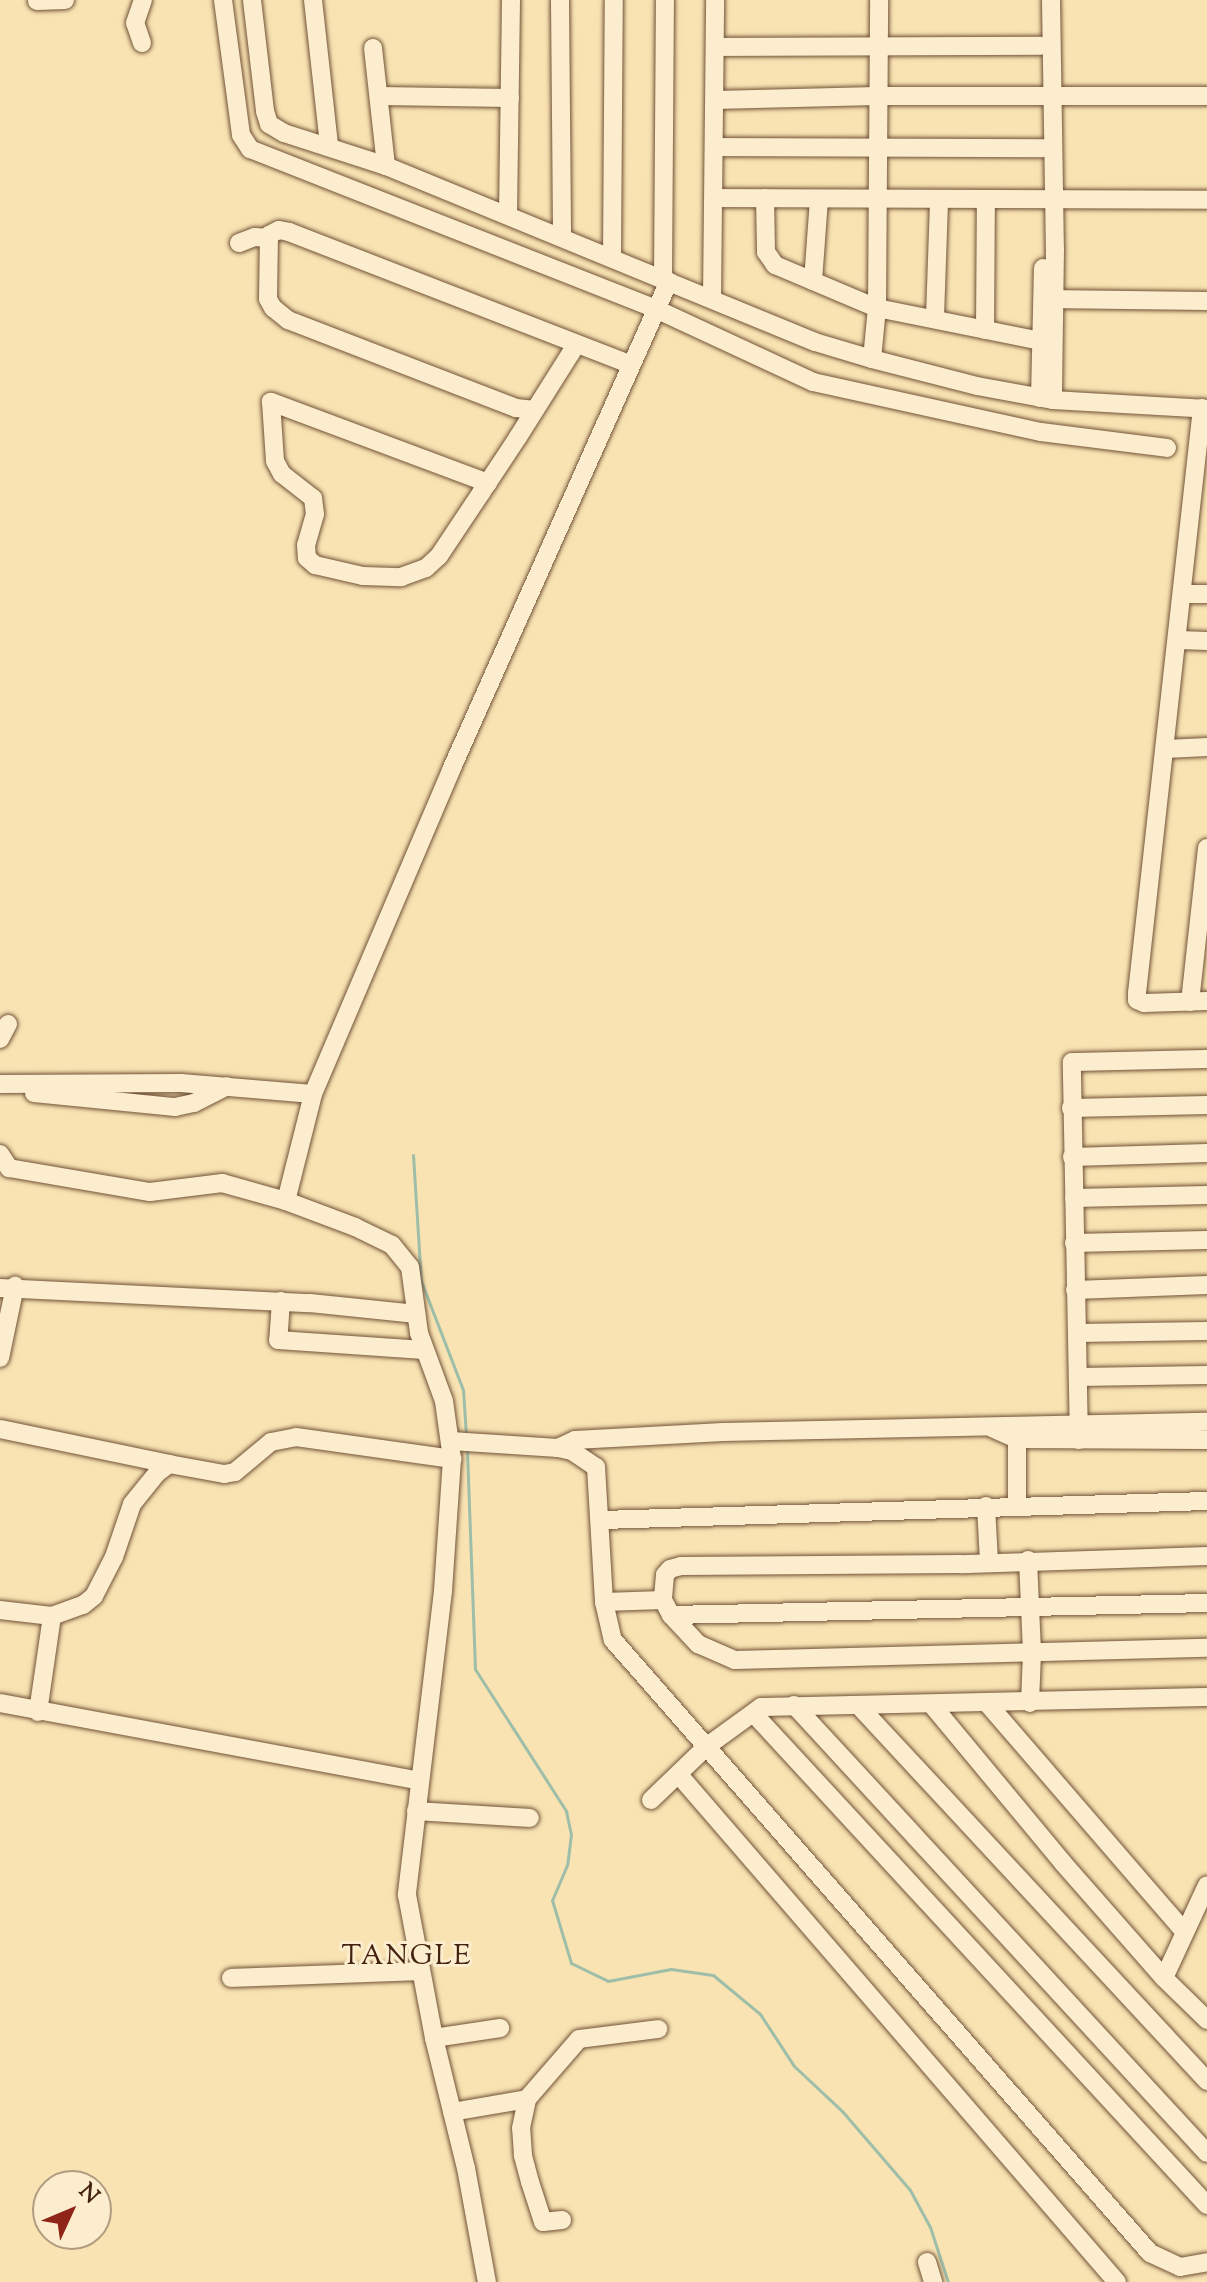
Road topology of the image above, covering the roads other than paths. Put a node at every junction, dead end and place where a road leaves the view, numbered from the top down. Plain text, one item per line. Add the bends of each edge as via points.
1 (65, 0) edge
2 (143, 0) edge
3 (223, 0) edge
4 (252, 0) edge
5 (313, 0) edge
6 (511, 0) edge
7 (560, 0) edge
8 (614, 0) edge
9 (665, 0) edge
10 (715, 0) edge
11 (879, 0) edge
12 (1042, 0) edge
13 (1051, 0) edge
14 (37, 1) edge
15 (142, 43) dead end
16 (878, 46) junction
17 (1041, 46) junction
18 (715, 47) junction
19 (373, 48) dead end
20 (380, 96) junction
21 (876, 96) junction
22 (1207, 96) edge
23 (1048, 97) junction
24 (510, 98) junction
25 (715, 100) junction
26 (329, 145) junction
27 (715, 147) junction
28 (878, 147) junction
29 (1043, 148) junction
30 (386, 166) junction
31 (714, 198) junction
32 (765, 198) junction
33 (819, 199) junction
34 (877, 200) junction
35 (939, 200) junction
36 (1048, 200) junction
37 (1207, 200) edge
38 (986, 201) junction
39 (508, 215) junction
40 (562, 237) junction
41 (268, 238) junction
42 (239, 243) dead end
43 (612, 255) junction
44 (666, 280) junction
45 (813, 281) junction
46 (712, 298) junction
47 (1048, 299) junction
48 (1207, 301) edge
49 (877, 308) junction
50 (658, 310) junction
51 (935, 317) junction
52 (985, 330) junction
53 (1041, 341) junction
54 (576, 345) junction
55 (872, 359) junction
56 (630, 364) junction
57 (1046, 399) junction
58 (535, 410) junction
59 (1204, 416) edge
60 (1167, 448) dead end
61 (488, 483) junction
62 (1200, 489) edge
63 (1207, 541) edge
64 (1187, 542) junction
65 (1182, 594) junction
66 (1207, 594) edge
67 (1179, 640) junction
68 (1207, 641) edge
69 (1207, 747) edge
70 (1166, 749) junction
71 (1207, 848) edge
72 (1199, 1001) edge
73 (1207, 1059) edge
74 (0, 1085) edge
75 (313, 1094) junction
76 (1207, 1105) edge
77 (1071, 1108) junction
78 (1207, 1153) edge
79 (1072, 1157) junction
80 (2, 1163) edge
81 (1207, 1195) edge
82 (1074, 1198) junction
83 (286, 1201) junction
84 (1207, 1240) edge
85 (1074, 1243) junction
86 (1207, 1285) edge
87 (8, 1287) edge
88 (1075, 1290) junction
89 (281, 1301) junction
90 (416, 1314) junction
91 (1207, 1331) edge
92 (1077, 1333) junction
93 (424, 1350) junction
94 (0, 1358) edge
95 (1207, 1375) edge
96 (1078, 1377) junction
97 (1207, 1422) edge
98 (986, 1426) junction
99 (0, 1429) edge
100 (1079, 1433) junction
101 (613, 1438) junction
102 (1017, 1439) junction
103 (1207, 1440) edge
104 (460, 1446) junction
105 (558, 1448) junction
106 (169, 1464) junction
107 (596, 1467) junction
108 (1207, 1501) edge
109 (1017, 1505) junction
110 (986, 1506) junction
111 (602, 1520) junction
112 (1207, 1556) edge
113 (1028, 1560) junction
114 (989, 1562) junction
115 (604, 1602) junction
116 (1207, 1603) edge
117 (1029, 1606) junction
118 (667, 1608) junction
119 (0, 1610) edge
120 (52, 1616) junction
121 (1207, 1648) edge
122 (1032, 1653) junction
123 (1207, 1697) edge
124 (0, 1703) edge
125 (987, 1703) junction
126 (1030, 1703) junction
127 (794, 1705) junction
128 (858, 1705) junction
129 (932, 1705) junction
130 (38, 1712) junction
131 (754, 1714) junction
132 (706, 1747) junction
133 (679, 1775) junction
134 (419, 1781) junction
135 (651, 1800) dead end
136 (416, 1811) junction
137 (530, 1818) dead end
138 (1207, 1885) edge
139 (1184, 1931) junction
140 (420, 1971) junction
141 (231, 1978) dead end
142 (1164, 1978) junction
143 (1207, 2020) edge
144 (500, 2028) dead end
145 (658, 2029) dead end
146 (434, 2038) junction
147 (1207, 2081) edge
148 (527, 2099) junction
149 (452, 2112) junction
150 (1207, 2153) edge
151 (1207, 2205) edge
152 (562, 2220) dead end
153 (927, 2262) dead end
154 (1207, 2262) edge
155 (487, 2282) edge
156 (933, 2282) edge
157 (1117, 2282) edge

1 - 14 street
2 - 15 street via 135,23
3 - 50 street via 241,135 250,149
4 - 26 street via 269,124
5 - 26 street
6 - 24 street
7 - 40 street
8 - 43 street
9 - 44 street
10 - 18 street
11 - 16 street
12 - 17 street
13 - 23 street
16 - 17 street
16 - 18 street
16 - 21 street
17 - 23 street
18 - 25 street
19 - 20 street
20 - 24 street
20 - 30 street
21 - 23 street
21 - 25 street
21 - 28 street
22 - 23 street
23 - 29 street
23 - 36 street
24 - 39 street
25 - 27 street
26 - 30 street
27 - 28 street
27 - 31 street
28 - 29 street
28 - 34 street
29 - 36 street
30 - 39 street
31 - 32 street
31 - 46 street
32 - 33 street
32 - 45 street via 770,261
33 - 34 street
33 - 45 street
34 - 35 street
34 - 49 street
35 - 38 street
35 - 51 street
36 - 37 street
36 - 38 street
36 - 47 street
38 - 52 street
39 - 40 street
40 - 43 street
41 - 42 street
41 - 54 street via 273,232 289,232
41 - 58 street via 268,299 288,320 516,408
43 - 44 street
44 - 46 street
44 - 50 street
45 - 49 street
46 - 55 street via 815,342
47 - 48 street
47 - 53 street
47 - 57 street
49 - 51 street
49 - 55 street
50 - 56 street
50 - 60 street via 824,385 1041,432
51 - 52 street
52 - 53 street
53 - 57 street
54 - 56 street
54 - 58 street
55 - 57 street
56 - 75 street
57 - 59 street
58 - 61 street
59 - 62 street
61 - 61 street via 426,568 386,577 315,565 307,558 306,545 315,514 313,498 282,474 275,461 271,402
62 - 64 street
63 - 64 street
64 - 65 street
65 - 66 street
65 - 67 street
67 - 68 street
67 - 70 street
69 - 70 street
70 - 72 street via 1137,1000
71 - 72 street
73 - 77 street via 1072,1062
74 - 75 street via 175,1107 227,1086
75 - 83 street
76 - 77 street
77 - 79 street
78 - 79 street
79 - 82 street
80 - 83 street via 150,1192 222,1183
81 - 82 street
82 - 85 street
83 - 90 street via 392,1245 410,1267
84 - 85 street
85 - 88 street
86 - 88 street
87 - 89 street
87 - 94 street
88 - 92 street
89 - 90 street
89 - 93 street via 278,1340
90 - 93 street
91 - 92 street
92 - 96 street
93 - 104 street
95 - 96 street
96 - 100 street
97 - 100 street
98 - 100 street
98 - 101 street
98 - 102 street
99 - 106 street
100 - 102 street
100 - 103 street
101 - 105 street via 575,1440
101 - 107 street
102 - 109 street
104 - 105 street
104 - 106 street via 296,1437 271,1442 235,1472
104 - 134 street
105 - 107 street
106 - 120 street via 132,1504 94,1596
107 - 111 street
108 - 109 street
109 - 110 street
110 - 111 street
110 - 114 street
111 - 115 street
112 - 113 street
113 - 114 street
113 - 117 street
114 - 118 street via 681,1566 665,1575
115 - 118 street
115 - 132 street via 613,1640
116 - 117 street
117 - 118 street
117 - 122 street
118 - 122 street via 698,1644 735,1660
119 - 120 street
120 - 130 street
121 - 122 street
122 - 126 street
123 - 126 street
124 - 130 street
125 - 126 street
125 - 129 street
125 - 139 street
127 - 128 street
127 - 131 street via 761,1707
127 - 150 street
128 - 129 street
128 - 147 street
129 - 142 street
130 - 134 street
131 - 132 street
131 - 151 street
132 - 133 street
132 - 154 street via 1150,2253 1180,2267
133 - 135 street
133 - 157 street
134 - 136 street
136 - 137 street
136 - 140 street via 407,1895
138 - 139 street
139 - 142 street
140 - 141 street
140 - 146 street
142 - 143 street
144 - 146 street
145 - 148 street via 579,2039
146 - 149 street
148 - 149 street
148 - 152 street via 521,2128 530,2182 543,2222
149 - 155 street
153 - 156 street

